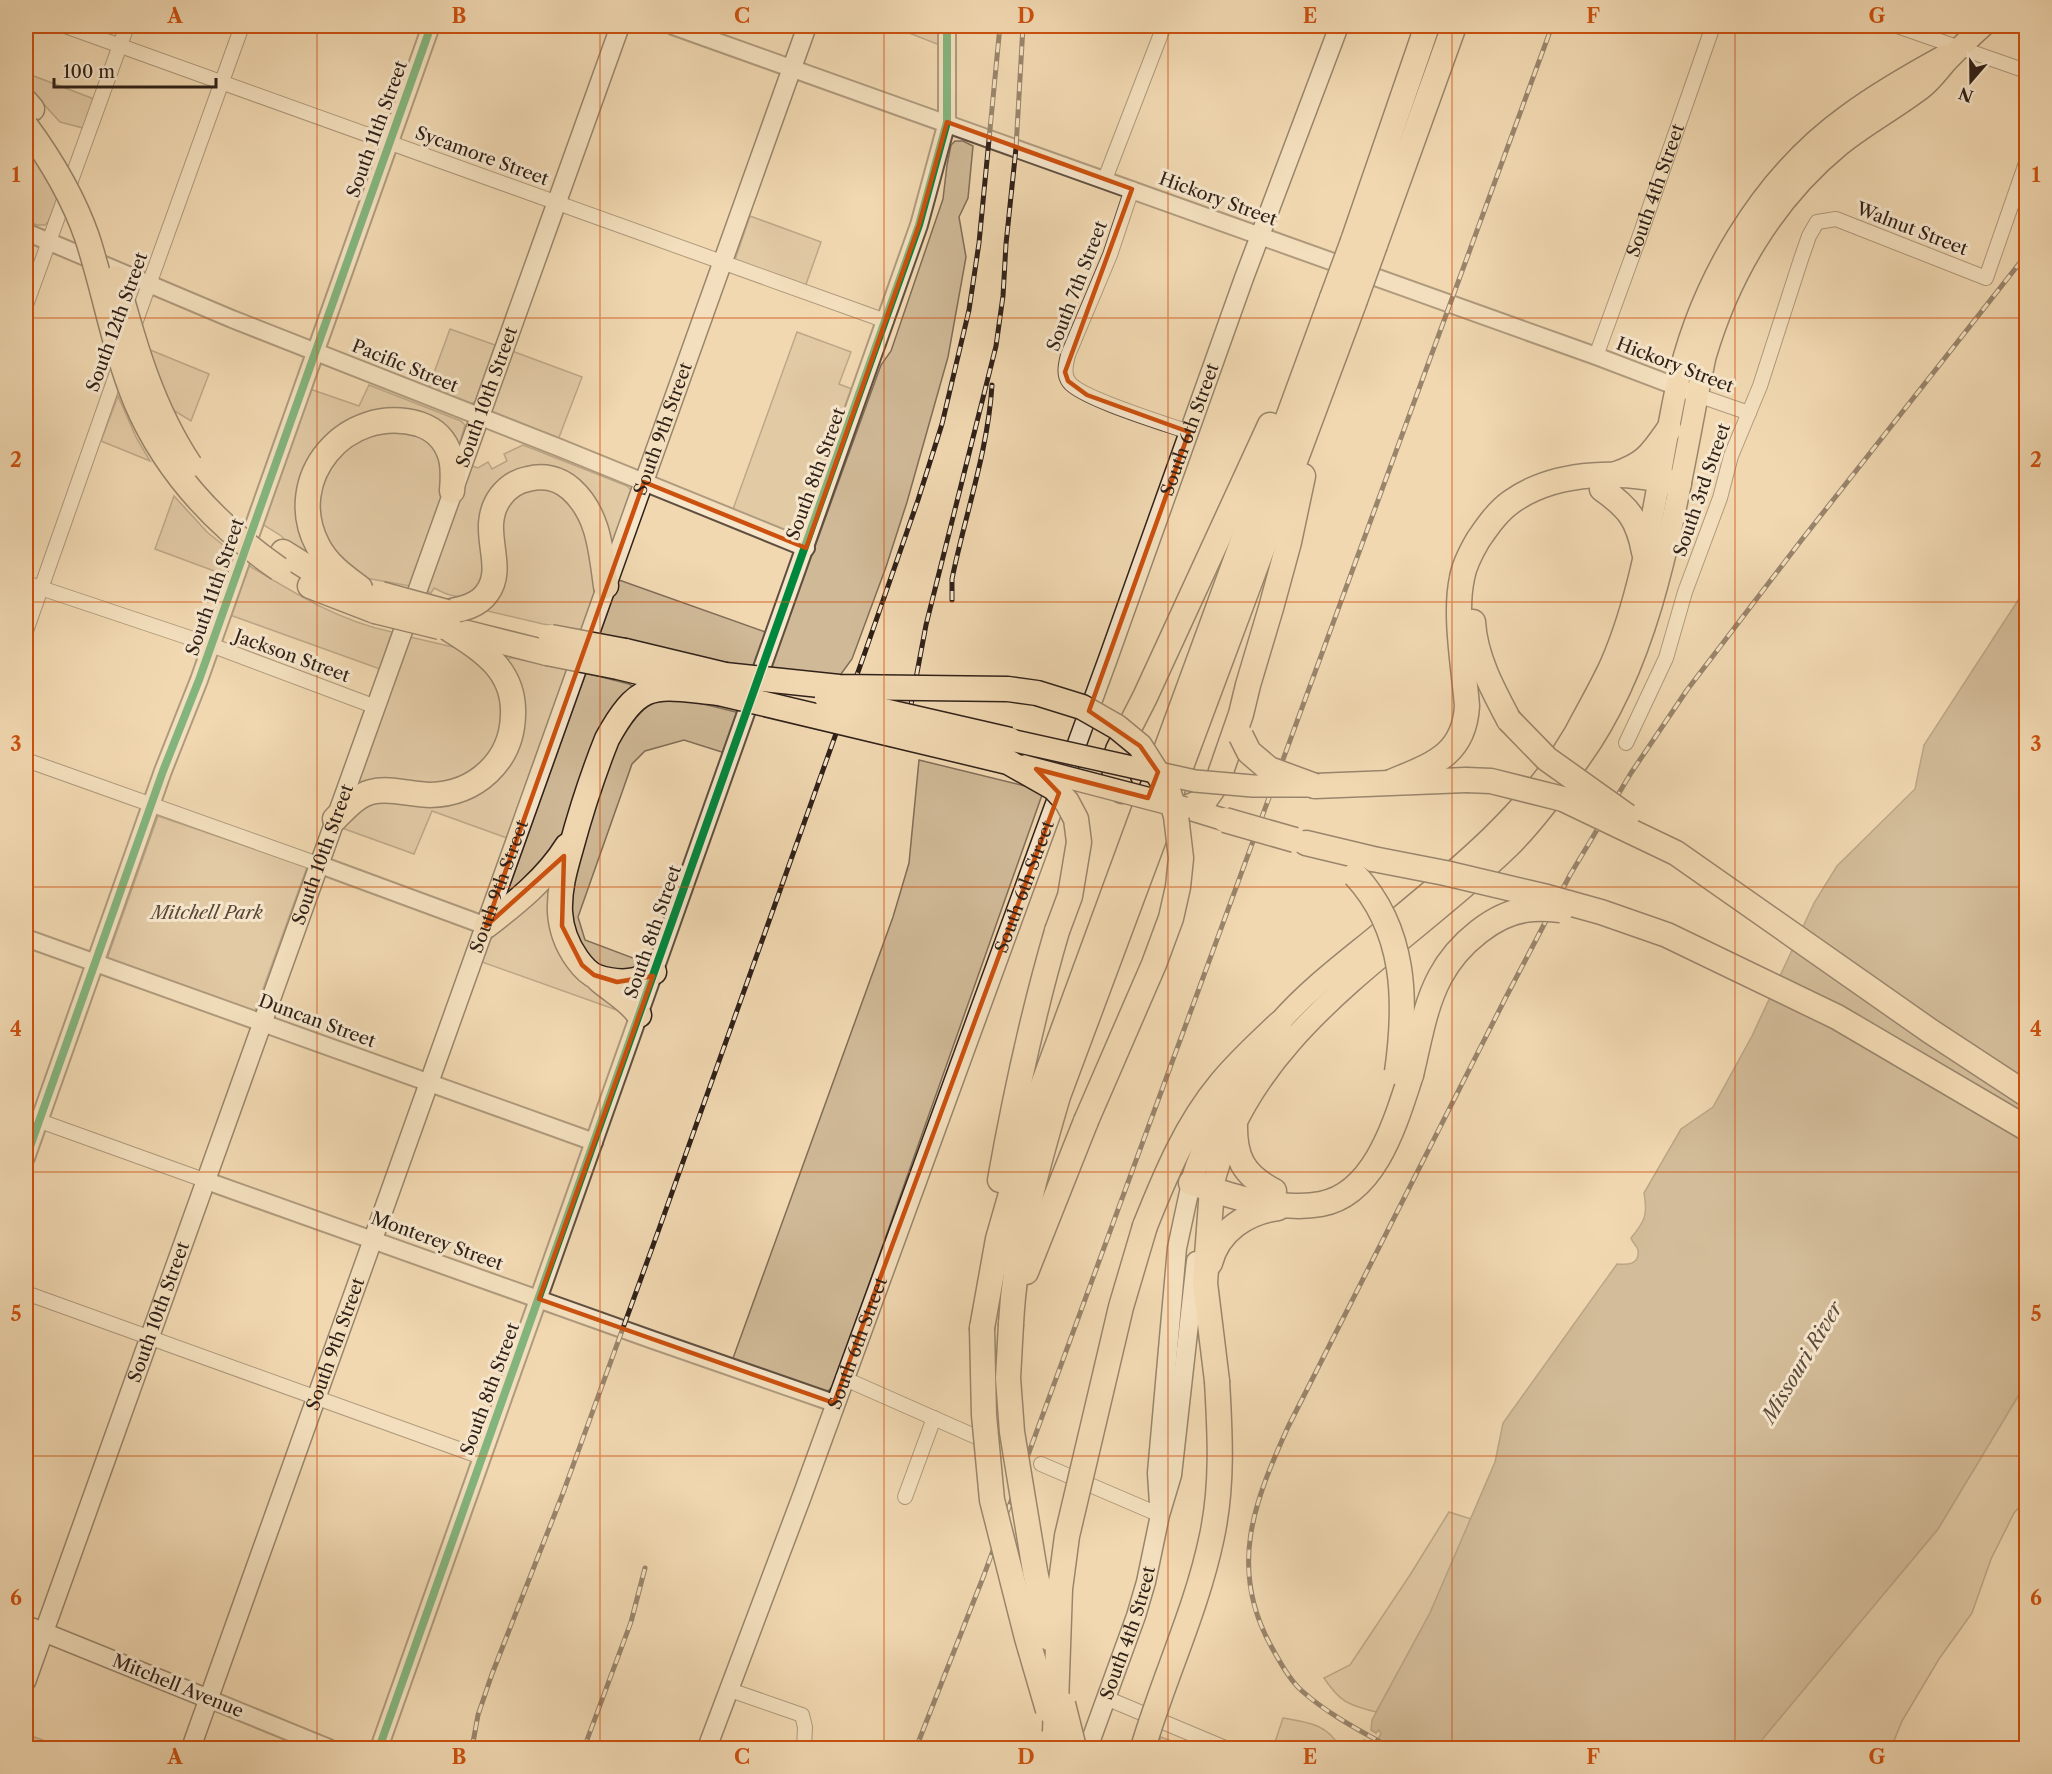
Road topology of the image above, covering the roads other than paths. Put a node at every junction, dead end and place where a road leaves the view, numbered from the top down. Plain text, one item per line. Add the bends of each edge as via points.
1 (64, 26) edge
2 (128, 26) edge
3 (242, 26) edge
4 (430, 26) edge
5 (620, 26) edge
6 (673, 26) edge
7 (807, 26) edge
8 (947, 26) edge
9 (1164, 26) edge
10 (1340, 26) edge
11 (1414, 26) edge
12 (1427, 26) edge
13 (1454, 26) edge
14 (1713, 26) edge
15 (1897, 26) edge
16 (1983, 26) edge
17 (120, 46) junction
18 (1960, 47) junction
19 (1413, 62) junction
20 (792, 68) junction
21 (2026, 71) edge
22 (222, 82) junction
23 (28, 112) edge
24 (947, 122) junction
25 (388, 142) junction
26 (2026, 163) edge
27 (1105, 179) junction
28 (1132, 189) junction
29 (556, 201) junction
30 (26, 232) edge
31 (1261, 236) junction
32 (48, 242) junction
33 (1364, 243) junction
34 (1805, 247) joint
35 (722, 262) junction
36 (149, 284) junction
37 (1343, 300) junction
38 (26, 305) edge
39 (886, 321) junction
40 (1313, 347) junction
41 (314, 351) junction
42 (1596, 356) junction
43 (1329, 371) junction
44 (1677, 387) junction
45 (1697, 395) junction
46 (1749, 413) junction
47 (480, 417) junction
48 (1669, 429) junction
49 (1189, 432) junction
50 (644, 482) junction
51 (1609, 482) junction
52 (1666, 483) junction
53 (452, 491) junction
54 (806, 548) junction
55 (1644, 552) junction
56 (26, 583) edge
57 (606, 586) junction
58 (41, 588) junction
59 (372, 598) junction
60 (445, 623) junction
61 (26, 631) edge
62 (211, 645) junction
63 (722, 684) junction
64 (376, 707) junction
65 (1238, 729) junction
66 (1626, 742) dead end
67 (1009, 751) junction
68 (26, 760) edge
69 (1114, 763) junction
70 (1391, 782) junction
71 (1217, 783) junction
72 (1315, 786) junction
73 (1122, 791) junction
74 (152, 805) junction
75 (1186, 808) junction
76 (335, 819) junction
77 (1225, 820) joint
78 (574, 834) junction
79 (1301, 842) junction
80 (1677, 853) junction
81 (318, 864) junction
82 (1601, 912) junction
83 (486, 926) junction
84 (26, 938) edge
85 (96, 962) junction
86 (654, 972) junction
87 (594, 975) junction
88 (639, 1016) junction
89 (261, 1022) junction
90 (1279, 1024) junction
91 (1404, 1073) junction
92 (429, 1081) junction
93 (2026, 1094) edge
94 (32, 1119) edge
95 (1235, 1122) junction
96 (2026, 1128) edge
97 (594, 1142) junction
98 (26, 1158) edge
99 (204, 1180) junction
100 (1203, 1180) junction
101 (1274, 1191) junction
102 (1294, 1206) junction
103 (374, 1239) junction
104 (1205, 1283) junction
105 (26, 1293) edge
106 (539, 1299) junction
107 (1011, 1324) junction
108 (982, 1328) junction
109 (149, 1338) junction
110 (843, 1378) junction
111 (316, 1398) junction
112 (834, 1402) junction
113 (934, 1418) junction
114 (1006, 1450) dead end
115 (481, 1457) junction
116 (1041, 1464) dead end
117 (906, 1497) dead end
118 (1160, 1515) junction
119 (26, 1625) edge
120 (44, 1632) junction
121 (26, 1682) edge
122 (730, 1690) junction
123 (1106, 1698) junction
124 (209, 1699) junction
125 (1057, 1741) edge
126 (191, 1749) edge
127 (329, 1749) edge
128 (380, 1749) edge
129 (707, 1749) edge
130 (804, 1749) edge
131 (1074, 1749) edge
132 (1088, 1749) edge
133 (1143, 1749) edge
134 (1225, 1749) edge

1 - 17 street, Sycamore Street
2 - 17 street
3 - 22 street, South 12th Street
4 - 25 street, South 11th Street
5 - 29 main road, South 10th Street
6 - 20 street, Hickory Street
7 - 20 main road, South 9th Street
8 - 24 street, South 8th Street
9 - 27 street
10 - 31 main road, South 6th Street
11 - 19 highway
12 - 19 highway
13 - 33 highway
14 - 42 street, South 4th Street
15 - 18 street
16 - 18 main road
17 - 22 street, Sycamore Street
17 - 32 street
18 - 21 street
18 - 44 main road via 1846,116 1810,146 1774,185 1723,261 1700,311
18 - 45 main road via 1924,86 1840,146 1778,210 1731,285 1715,323
19 - 33 highway
20 - 24 street, Hickory Street
20 - 35 main road, South 9th Street
22 - 25 street, Sycamore Street
22 - 36 street, South 12th Street
23 - 59 highway, bridge via 86,236 123,365 155,441 227,530 335,597
24 - 27 street, Hickory Street
24 - 39 street, South 8th Street via 919,225
25 - 29 street, Sycamore Street
25 - 41 street, South 11th Street
26 - 34 street, Walnut Street via 1986,278 1836,219 1817,222
27 - 28 street, Hickory Street
28 - 31 street, Hickory Street
28 - 49 street, South 7th Street via 1110,255 1068,355 1065,372 1068,381 1079,390
29 - 35 street, Sycamore Street
29 - 47 main road, South 10th Street
30 - 32 street, Pacific Street
31 - 42 street, Hickory Street
31 - 49 main road, South 6th Street
32 - 36 street, Pacific Street
32 - 38 street
33 - 37 highway, bridge
34 - 46 street, South 3rd Street
35 - 39 street, Sycamore Street
35 - 50 main road, South 9th Street
36 - 41 street, Pacific Street
36 - 58 street, South 12th Street
37 - 40 highway
37 - 43 highway
39 - 54 street, South 8th Street
40 - 69 highway via 1284,395
40 - 108 highway via 1040,1093 998,1239
41 - 47 street, Pacific Street
41 - 62 street, South 11th Street
42 - 44 street, Hickory Street
43 - 65 highway via 1289,542
43 - 107 highway via 1058,1096 1020,1240
44 - 45 street, Hickory Street
44 - 48 main road
45 - 46 street, Hickory Street
45 - 52 main road
46 - 66 street, South 3rd Street via 1684,592 1666,658
47 - 50 street, Pacific Street
47 - 53 main road, South 10th Street
48 - 51 highway via 1650,456
48 - 52 main road
49 - 110 main road, South 6th Street
50 - 54 street, Pacific Street
50 - 57 main road, South 9th Street
51 - 52 highway
51 - 55 highway via 1640,530
51 - 70 highway via 1563,480 1534,489 1510,503 1487,526 1462,576 1459,602 1466,723 1452,750 1441,759
51 - 80 highway, bridge via 1555,497 1506,526 1487,551 1477,574 1472,598 1474,633 1484,667 1509,720 1547,759
52 - 55 main road
52 - 95 main road via 1658,581 1642,635 1625,678 1581,758 1511,845 1324,1005 1292,1038
53 - 59 highway via 453,468 448,448 443,439 425,426 402,421 374,423 350,433 329,449 310,483 309,521 328,560
53 - 64 main road, South 10th Street
54 - 86 street, South 8th Street
55 - 90 main road via 1612,662 1572,738 1542,781 1473,854 1325,978
56 - 58 street, Jackson Street
57 - 60 highway via 596,527 579,496 549,478 521,480 504,491 494,507 490,526 494,576 488,593
57 - 83 main road, South 9th Street
58 - 61 street, South 12th Street
58 - 62 street, Jackson Street
59 - 60 highway, bridge
60 - 63 highway, bridge
60 - 76 highway via 481,649 509,686 514,714 503,754 486,774 464,789 429,795 370,792
62 - 64 street, Jackson Street
62 - 74 street, South 11th Street
63 - 67 highway, bridge
63 - 78 highway via 652,689 634,701 607,739
63 - 107 highway, bridge via 1008,689 1037,693 1082,707 1117,726 1140,746 1168,790 1181,858 1172,918 1041,1232
64 - 76 main road, South 10th Street
65 - 71 highway
65 - 72 highway, bridge via 1249,752 1269,769
67 - 69 main road, bridge
67 - 73 main road, bridge
67 - 108 highway, bridge via 1067,802 1076,819 1079,842 1071,896 1041,985 1006,1143 989,1241
68 - 74 street
69 - 71 main road, bridge
69 - 73 highway
70 - 72 highway
70 - 80 highway, bridge via 1491,782 1563,799
71 - 72 main road, bridge
71 - 75 highway via 1205,800
73 - 75 main road, bridge
74 - 81 street
74 - 85 street, South 11th Street
75 - 77 main road
76 - 81 main road, South 10th Street
77 - 79 highway, bridge
78 - 83 highway via 542,878
78 - 87 highway via 561,884 561,919 573,953
79 - 82 highway, bridge
79 - 91 highway, bridge via 1330,856 1355,876 1385,917 1401,988
80 - 93 highway, bridge via 1930,1032
81 - 83 street
81 - 89 main road, South 10th Street
82 - 91 highway, bridge via 1532,908 1489,925 1469,940 1453,956 1440,978
82 - 96 highway, bridge via 1667,935 1837,1017
83 - 92 main road, South 9th Street
84 - 85 street, Duncan Street
85 - 89 street, Duncan Street
85 - 94 street, South 11th Street
86 - 87 highway via 629,982
86 - 88 street, South 8th Street
87 - 88 highway via 633,1006
88 - 97 street, South 8th Street
89 - 92 street, Duncan Street
89 - 99 main road, South 10th Street
90 - 100 main road via 1215,1123
90 - 125 highway, bridge via 1221,1082 1200,1112 1173,1160 1145,1226 1118,1319 1067,1536 1060,1589
91 - 101 highway via 1367,1150 1348,1173 1326,1187 1301,1194
91 - 102 highway via 1386,1142 1359,1184 1323,1204
92 - 97 street, Duncan Street
92 - 103 main road, South 9th Street
94 - 98 street, South 11th Street
94 - 99 street, Monterey Street
95 - 100 main road
95 - 101 highway via 1235,1142 1242,1163 1256,1182
97 - 106 street, South 8th Street
99 - 103 street, Monterey Street
99 - 109 main road, South 10th Street
100 - 101 highway
100 - 102 highway via 1255,1202
100 - 104 highway
100 - 118 main road, South 4th Street via 1173,1475
102 - 104 highway via 1260,1210 1241,1220 1225,1234 1213,1253
103 - 106 street, Monterey Street
103 - 111 main road, South 9th Street
104 - 133 highway, bridge via 1217,1381 1221,1464 1213,1533
105 - 109 street
106 - 112 street, Monterey Street
106 - 115 street, South 8th Street
107 - 131 highway, bridge via 1008,1378 1012,1432 1035,1571
108 - 125 highway, bridge via 984,1415 992,1500
109 - 111 street
109 - 120 main road, South 10th Street
110 - 112 main road, South 6th Street
110 - 113 street
111 - 115 street
111 - 124 main road, South 9th Street
112 - 122 main road, South 6th Street
113 - 114 street
113 - 117 street
115 - 128 street, South 8th Street
116 - 118 street
118 - 123 main road, South 4th Street via 1143,1593
119 - 120 main road, Mitchell Avenue
120 - 121 main road, South 10th Street
120 - 124 main road, Mitchell Avenue
122 - 129 main road, South 6th Street
122 - 130 street via 801,1715
123 - 132 main road, South 4th Street
123 - 134 street
124 - 126 main road, South 9th Street
124 - 127 street, Mitchell Avenue

